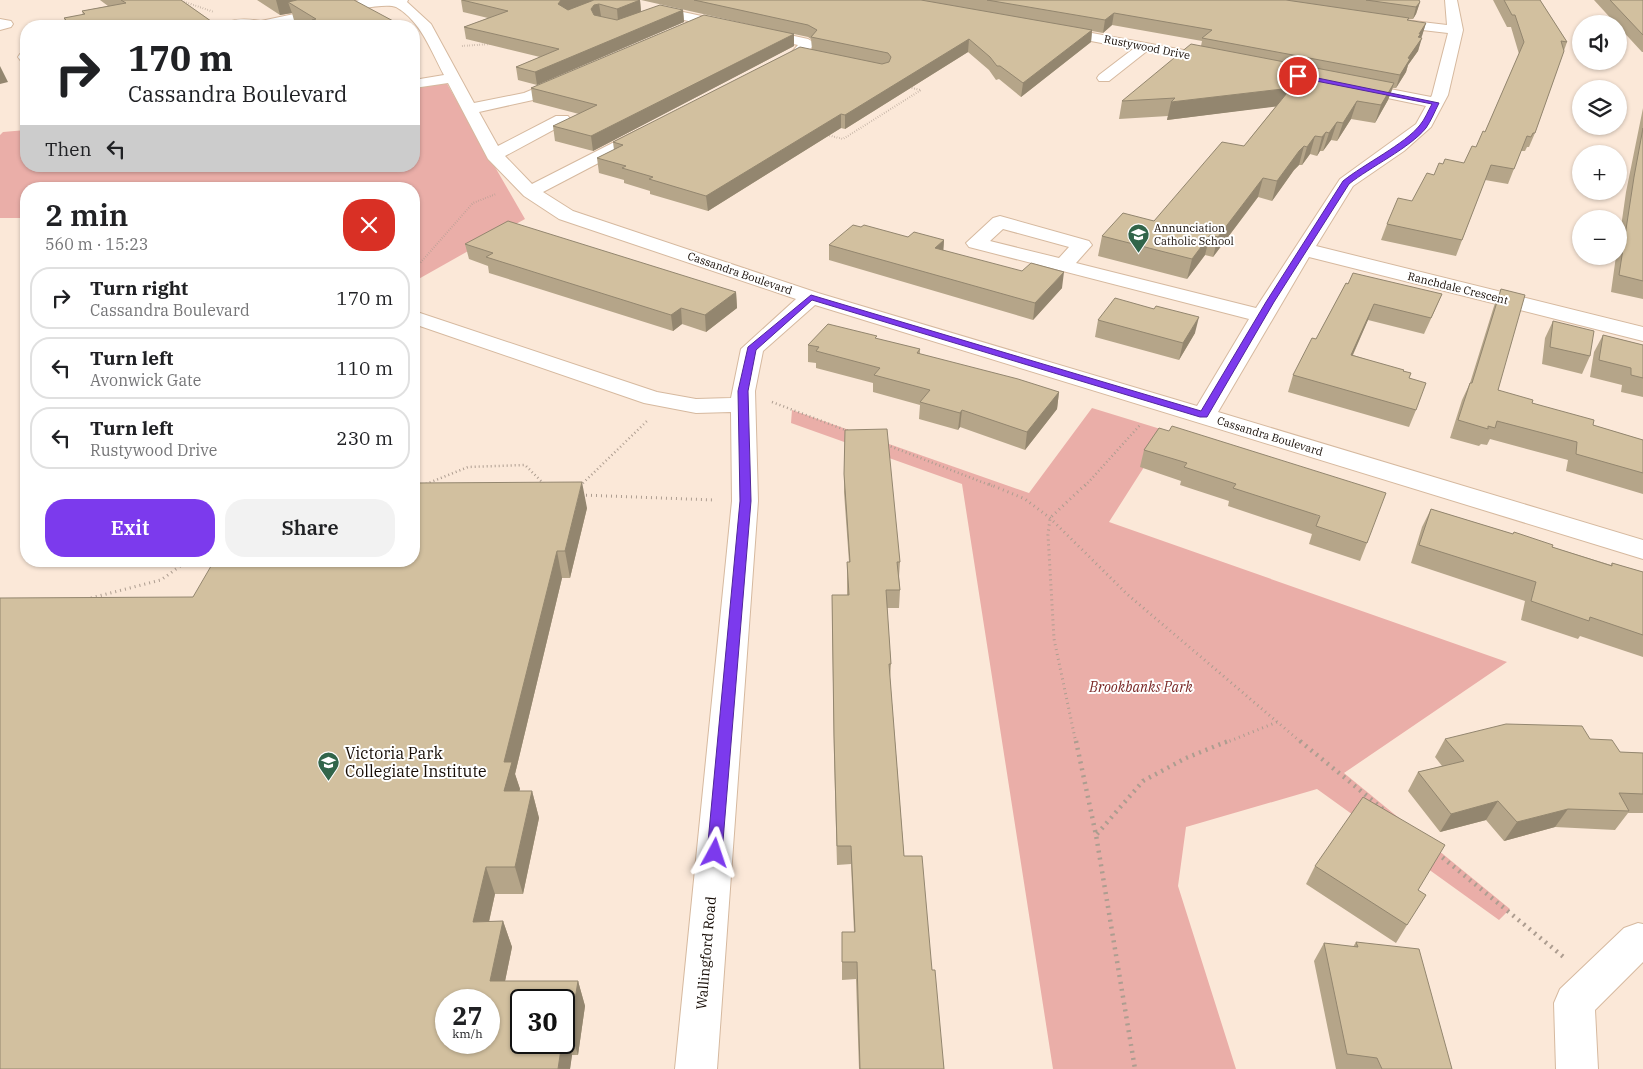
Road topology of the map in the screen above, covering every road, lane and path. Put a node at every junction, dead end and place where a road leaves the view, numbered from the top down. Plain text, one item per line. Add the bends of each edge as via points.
1 (397, 0) edge
2 (1452, 0) edge
3 (640, 6) edge
4 (660, 11) junction
5 (293, 20) edge
6 (420, 20) edge
7 (420, 20) edge
8 (704, 20) junction
9 (635, 21) edge
10 (1378, 21) edge
11 (1040, 27) edge
12 (1456, 30) junction
13 (678, 32) edge
14 (491, 44) edge
15 (1145, 46) junction
16 (457, 47) dead end
17 (817, 57) edge
18 (1231, 63) edge
19 (576, 76) edge
20 (452, 78) junction
21 (1104, 78) dead end
22 (420, 83) edge
23 (1336, 84) edge
24 (903, 86) edge
25 (1436, 103) junction
26 (469, 109) junction
27 (562, 119) edge
28 (657, 126) edge
29 (824, 134) edge
30 (494, 155) junction
31 (530, 192) junction
32 (496, 194) dead end
33 (1303, 249) junction
34 (420, 263) edge
35 (1062, 266) dead end
36 (811, 297) junction
37 (1262, 316) junction
38 (420, 319) edge
39 (1643, 334) edge
40 (743, 398) junction
41 (668, 401) junction
42 (1204, 415) junction
43 (1145, 420) dead end
44 (851, 432) edge
45 (878, 442) edge
46 (423, 485) edge
47 (577, 488) edge
48 (548, 489) edge
49 (580, 495) edge
50 (745, 501) junction
51 (1050, 518) junction
52 (1643, 550) edge
53 (179, 567) edge
54 (87, 598) edge
55 (1277, 722) junction
56 (1390, 815) edge
57 (1096, 835) junction
58 (1436, 852) edge
59 (1643, 942) edge
60 (1596, 983) junction
61 (696, 1069) edge
62 (1135, 1069) edge
63 (1576, 1069) edge

1 - 5 street
1 - 7 street, Cassandra Boulevard
2 - 12 street
3 - 4 street
4 - 8 street
4 - 9 street
6 - 20 street, Cassandra Boulevard
8 - 13 street
8 - 17 street via 808,43 791,57
10 - 12 street
11 - 15 street, Rustywood Drive
12 - 25 street
14 - 16 path
15 - 18 street, Rustywood Drive
15 - 21 street
19 - 26 street via 528,97
20 - 22 street
20 - 26 street, Cassandra Boulevard
23 - 25 street
24 - 29 path via 921,90 843,139
25 - 33 street via 1423,127 1346,183
26 - 30 street, Cassandra Boulevard
27 - 30 street
28 - 31 street
30 - 31 street, Cassandra Boulevard
31 - 36 street, Cassandra Boulevard via 566,215
32 - 34 path via 473,203
33 - 37 street
33 - 39 street, Ranchdale Crescent
35 - 37 street
36 - 40 street, Wallingford Road via 752,349
36 - 42 street, Cassandra Boulevard
37 - 42 street
38 - 41 street
40 - 41 street via 696,406
40 - 44 path
40 - 50 street, Wallingford Road
41 - 47 path
42 - 52 street, Cassandra Boulevard
43 - 51 path via 1082,489
45 - 51 path via 1025,499
46 - 48 path via 468,467 525,465
49 - 50 path
50 - 61 street, Wallingford Road
51 - 55 path via 1127,594
51 - 57 path via 1048,535 1054,639
53 - 54 path via 161,580
55 - 56 path
55 - 57 path via 1186,758 1143,781
57 - 62 path
58 - 60 path
59 - 60 street via 1638,941
60 - 63 street via 1574,1003

